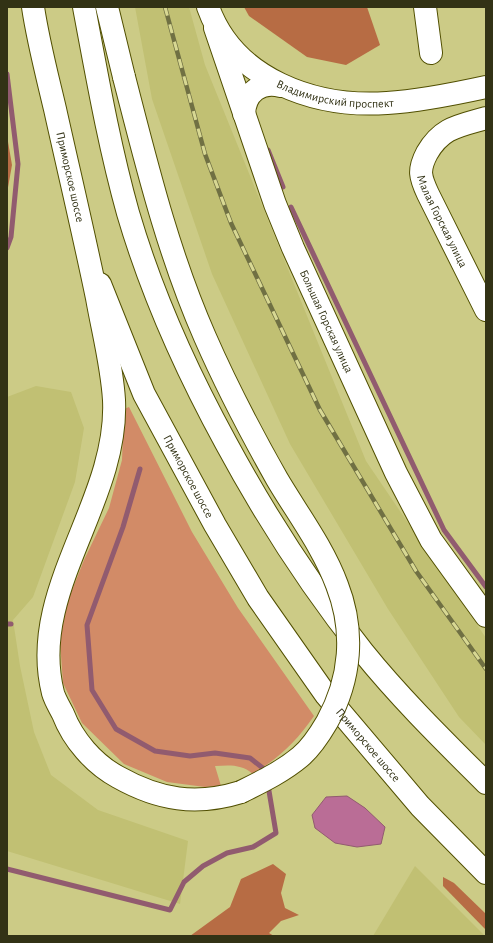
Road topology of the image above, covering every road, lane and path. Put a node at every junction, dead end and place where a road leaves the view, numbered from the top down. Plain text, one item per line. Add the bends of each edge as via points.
1 (84, 7) edge
2 (107, 7) edge
3 (425, 7) edge
4 (32, 12) edge
5 (210, 13) edge
6 (431, 53) dead end
7 (281, 86) junction
8 (486, 87) edge
9 (244, 114) junction
10 (486, 118) edge
11 (88, 254) junction
12 (486, 310) edge
13 (486, 616) edge
14 (486, 783) edge
15 (485, 874) edge

1 - 14 main road via 110,144 128,214 175,345 205,405 252,490 309,580 364,653
2 - 11 main road, bridge via 156,204 176,266 205,337 276,476 327,564 337,585 346,618 348,658 342,690 319,736 301,757 273,776 240,792 205,801 187,800 142,788 108,772 86,751 67,726 53,693 49,655 52,619 64,577 101,480 111,440 114,402 109,360
3 - 6 main road
4 - 11 main road, Приморское шоссе
5 - 7 main road, Владимирский проспект via 226,42 244,62
5 - 9 main road, Большая Горская улица
7 - 8 main road, Владимирский проспект via 304,95 359,104 388,103
7 - 9 main road via 266,84 255,89 247,98
9 - 13 main road, Большая Горская улица via 293,248 396,473 431,540
10 - 12 main road, Малая Горская улица via 451,129 437,137 421,165 421,178
11 - 15 main road, Приморское шоссе via 144,394 258,598 326,695 420,806

